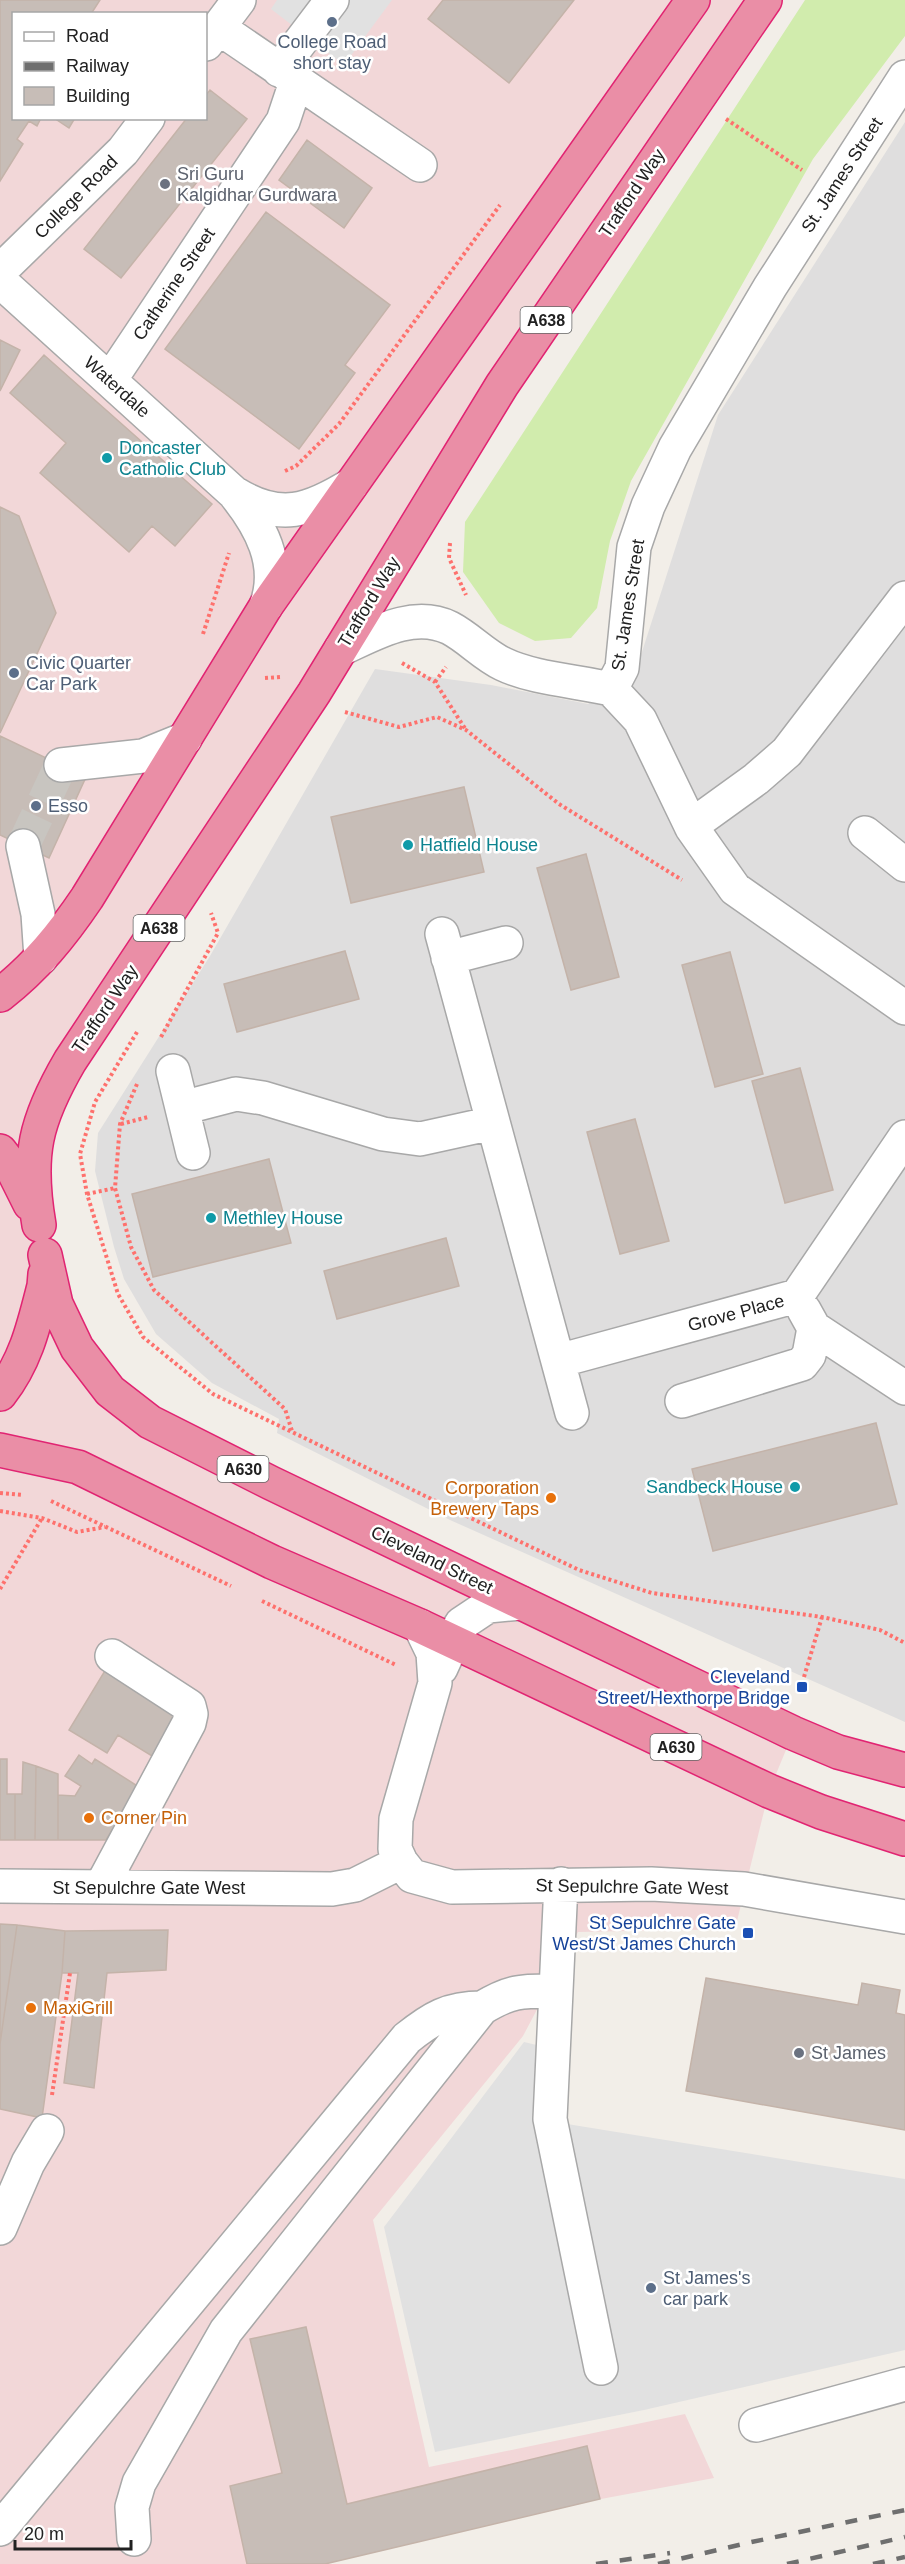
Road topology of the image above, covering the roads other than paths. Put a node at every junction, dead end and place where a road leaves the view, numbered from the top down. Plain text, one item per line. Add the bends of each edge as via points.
1 (239, 0) edge
2 (332, 0) edge
3 (693, 0) edge
4 (765, 0) edge
5 (212, 37) edge
6 (288, 76) junction
7 (905, 77) edge
8 (146, 120) edge
9 (420, 165) dead end
10 (0, 271) edge
11 (0, 280) edge
12 (110, 380) junction
13 (351, 485) junction
14 (234, 493) junction
15 (905, 598) edge
16 (266, 606) junction
17 (340, 649) junction
18 (611, 689) junction
19 (185, 739) junction
20 (61, 765) dead end
21 (691, 826) junction
22 (865, 833) dead end
23 (23, 846) tunnel mouth
24 (905, 865) edge
25 (506, 943) dead end
26 (41, 958) junction
27 (0, 995) edge
28 (905, 1008) edge
29 (173, 1071) dead end
30 (182, 1108) junction
31 (493, 1123) junction
32 (905, 1137) edge
33 (0, 1151) edge
34 (193, 1153) dead end
35 (42, 1240) junction
36 (797, 1296) junction
37 (814, 1328) junction
38 (558, 1361) junction
39 (905, 1388) edge
40 (0, 1394) edge
41 (682, 1401) dead end
42 (572, 1413) dead end
43 (0, 1450) edge
44 (521, 1603) junction
45 (420, 1626) junction
46 (452, 1641) junction
47 (112, 1656) dead end
48 (435, 1683) junction
49 (905, 1770) edge
50 (905, 1839) edge
51 (401, 1862) junction
52 (561, 1884) junction
53 (0, 1886) edge
54 (101, 1887) junction
55 (905, 1917) edge
56 (556, 1991) junction
57 (482, 2008) junction
58 (47, 2131) road end
59 (0, 2228) edge
60 (601, 2368) dead end
61 (905, 2384) edge
62 (756, 2425) dead end
63 (0, 2529) edge
64 (134, 2539) dead end

1 - 5 street
2 - 6 street, Catherine Street
3 - 13 highway
4 - 17 highway, Trafford Way / A638 via 502,385
5 - 6 street
6 - 9 street
6 - 12 street, Catherine Street via 283,121
7 - 18 street, St. James Street via 770,287 675,448 634,547 622,668
8 - 10 street, College Road via 123,151
11 - 12 street, Waterdale
12 - 14 street, Waterdale
13 - 14 street, Waterdale via 326,501 286,510 255,506
13 - 16 highway
14 - 16 street, Waterdale via 255,521 268,548 271,579
15 - 21 street via 787,752
16 - 19 highway
17 - 18 street via 394,626 427,621 449,628 504,664
17 - 35 highway, Trafford Way / A638 via 51,1094 35,1142 33,1170
18 - 21 street, St. James Street via 640,720
19 - 20 street via 143,756
19 - 26 highway via 87,898
21 - 28 street, St. James Street via 735,889
22 - 24 street
23 - 26 street via 38,914
25 - 31 street via 445,946
26 - 27 highway
29 - 30 street
30 - 31 street via 236,1094 263,1098 383,1134 420,1139
30 - 34 street
31 - 38 street
32 - 36 street, Grove Place
33 - 35 highway, A638 via 25,1192
35 - 40 highway, A638 via 44,1286 24,1356
35 - 44 highway, Cleveland Street / A630 via 56,1304 77,1348 110,1391 134,1411 270,1483
36 - 37 street
36 - 38 street, Grove Place
37 - 39 street
37 - 41 street via 809,1355 802,1364
38 - 42 street
43 - 45 highway, A630 via 78,1467 272,1562
44 - 46 street via 488,1606 461,1624
44 - 49 highway, Cleveland Street / A630 via 793,1733 838,1752
45 - 46 highway, A630
45 - 48 street via 433,1653
46 - 48 street
46 - 50 highway, A630 via 769,1791
47 - 54 street via 189,1706 191,1714
48 - 51 street via 396,1819 395,1849
51 - 52 street, St Sepulchre Gate West via 412,1876 452,1887
51 - 54 street, St Sepulchre Gate West via 355,1886 333,1889
52 - 55 street, St Sepulchre Gate West via 744,1889
52 - 56 street
53 - 54 street, St Sepulchre Gate West
56 - 57 street via 516,1991
56 - 60 street via 550,2119
57 - 63 street via 461,2008 438,2016 407,2038
57 - 64 street via 226,2331 139,2483 132,2507
58 - 59 street via 28,2163
61 - 62 street

